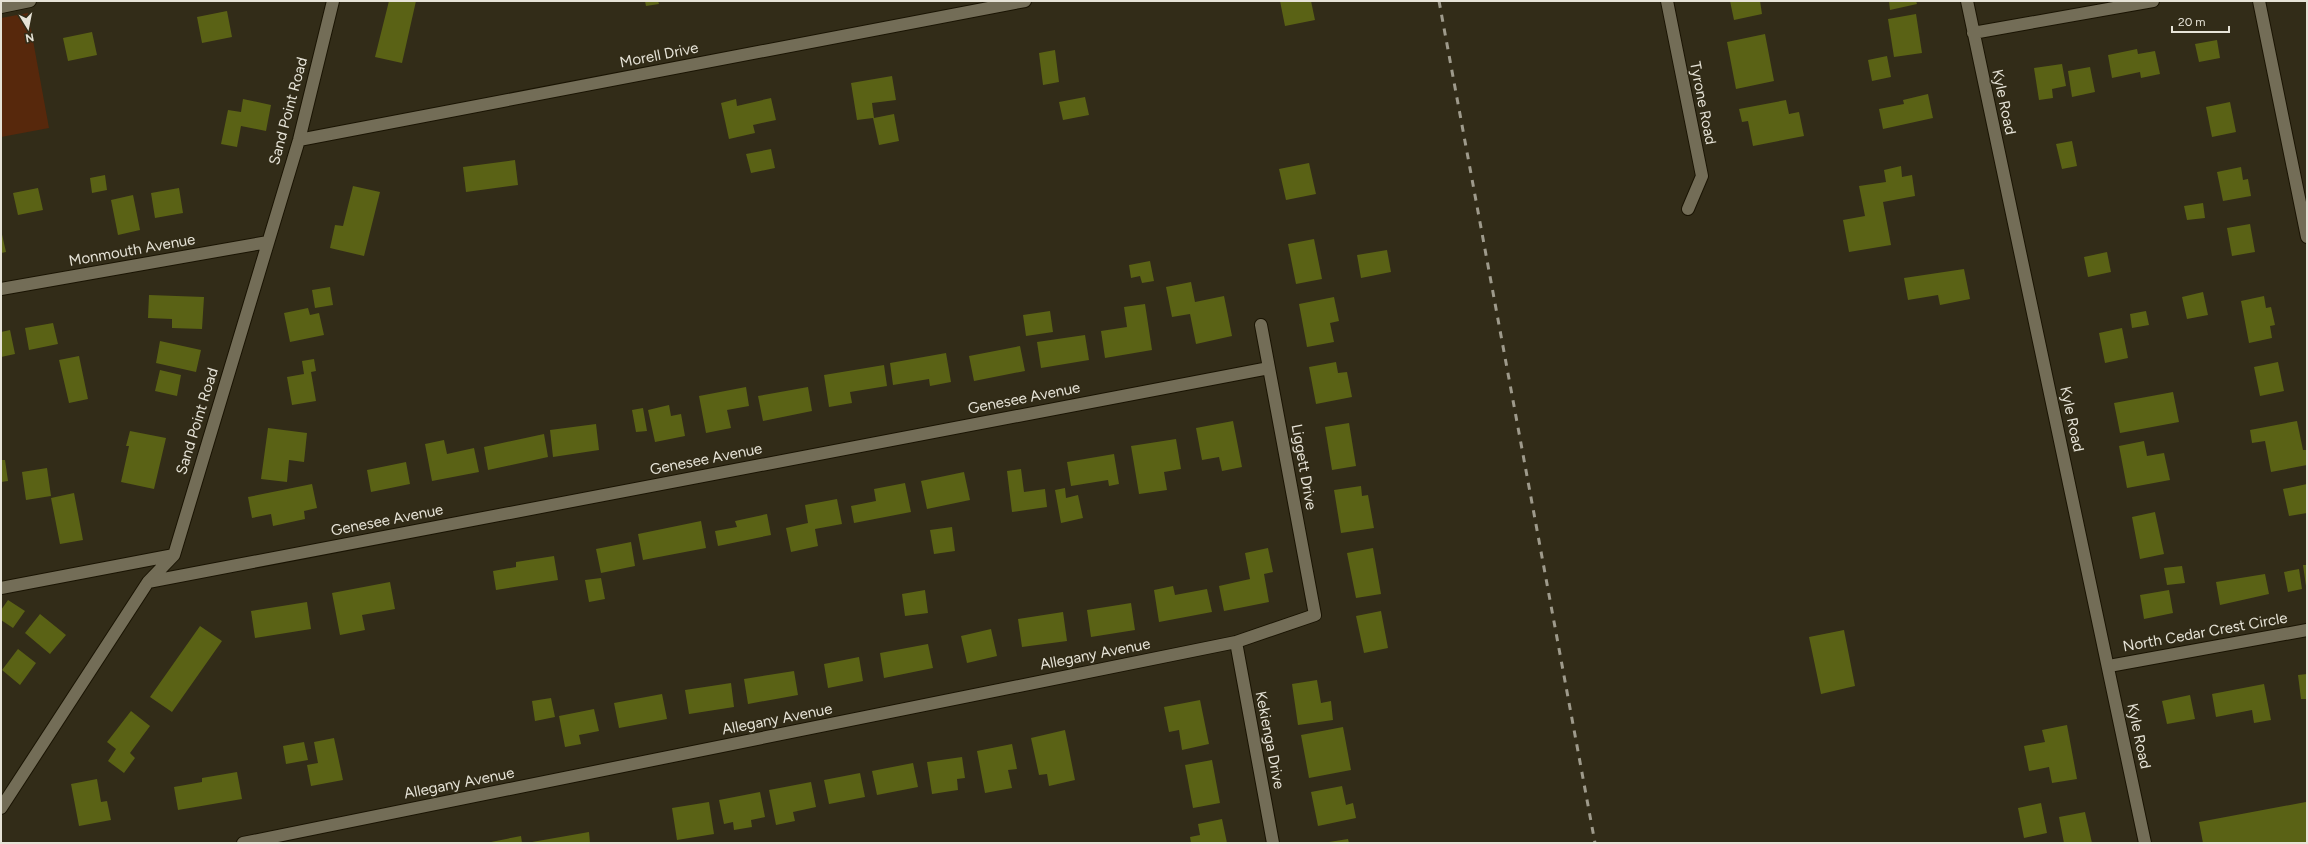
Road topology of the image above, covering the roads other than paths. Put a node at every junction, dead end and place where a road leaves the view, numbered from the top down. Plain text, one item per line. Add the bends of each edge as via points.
1 (30, 1) edge
2 (333, 1) edge
3 (1025, 1) edge
4 (1667, 1) edge
5 (1967, 1) edge
6 (2153, 1) edge
7 (2259, 1) edge
8 (1, 7) edge
9 (1973, 33) junction
10 (299, 140) junction
11 (1688, 209) dead end
12 (2307, 238) edge
13 (268, 242) junction
14 (1, 289) edge
15 (1261, 325) dead end
16 (1269, 368) junction
17 (174, 554) junction
18 (148, 582) junction
19 (1, 588) edge
20 (1315, 615) joint
21 (2307, 630) edge
22 (1236, 642) junction
23 (2109, 666) junction
24 (1, 808) edge
25 (243, 843) edge
26 (1273, 843) edge
27 (2145, 843) edge

1 - 8 street
2 - 10 street, Sand Point Road
3 - 10 street, Morell Drive
4 - 11 street, Tyrone Road via 1702,176
5 - 9 street, Kyle Road
6 - 9 street
7 - 12 street
9 - 23 street, Kyle Road
10 - 13 street, Sand Point Road
13 - 14 street, Monmouth Avenue
13 - 17 street, Sand Point Road
15 - 16 street, Liggett Drive
16 - 18 street, Genesee Avenue
16 - 20 street, Liggett Drive
17 - 18 street, Sand Point Road
17 - 19 street
18 - 24 street, Sand Point Road
20 - 22 street, Allegany Avenue
21 - 23 street, North Cedar Crest Circle
22 - 25 street, Allegany Avenue
22 - 26 street, Kekienga Drive
23 - 27 street, Kyle Road

